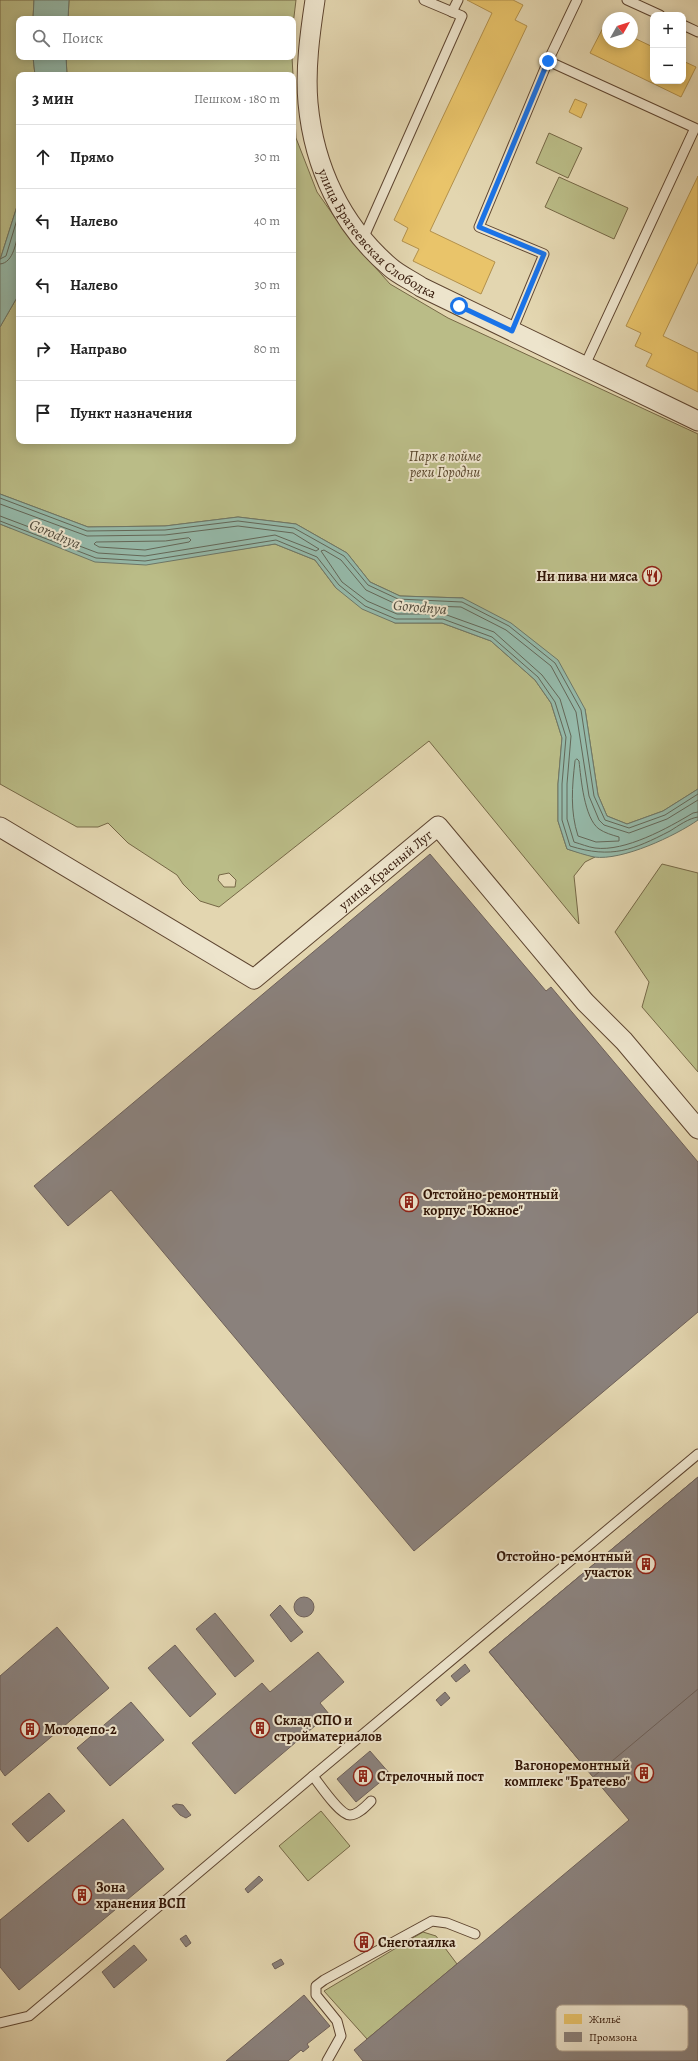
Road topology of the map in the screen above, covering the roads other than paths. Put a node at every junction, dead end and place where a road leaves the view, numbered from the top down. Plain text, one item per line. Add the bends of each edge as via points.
1 (315, 0) edge
2 (424, 0) edge
3 (458, 0) edge
4 (577, 0) edge
5 (627, 0) edge
6 (452, 12) junction
7 (653, 12) edge
8 (686, 26) edge
9 (698, 32) edge
10 (548, 61) junction
11 (363, 239) junction
12 (512, 331) junction
13 (585, 365) junction
14 (698, 421) edge
15 (0, 828) edge
16 (698, 1129) edge
17 (698, 1454) edge
18 (313, 1776) junction
19 (371, 1801) dead end
20 (475, 1934) dead end
21 (0, 2023) edge
22 (327, 2061) edge

1 - 11 street, улица Братеевская Слободка via 307,76 313,135 319,164 331,191
2 - 6 lane
3 - 6 lane
4 - 10 lane
5 - 7 lane
6 - 11 lane via 462,16
8 - 9 lane
10 - 12 lane via 479,227 544,254
10 - 13 lane via 695,128
11 - 12 street, улица Братеевская Слободка via 391,268 421,286
12 - 13 street, улица Братеевская Слободка
13 - 14 street, улица Братеевская Слободка
15 - 16 street, улица Красный Луг via 254,979 438,826 585,1002 624,1041
17 - 18 lane
18 - 19 lane via 342,1811 350,1815 358,1813
18 - 21 lane via 29,2016
20 - 22 lane via 447,1923 432,1921 316,1986 316,1995 337,2021 341,2036

